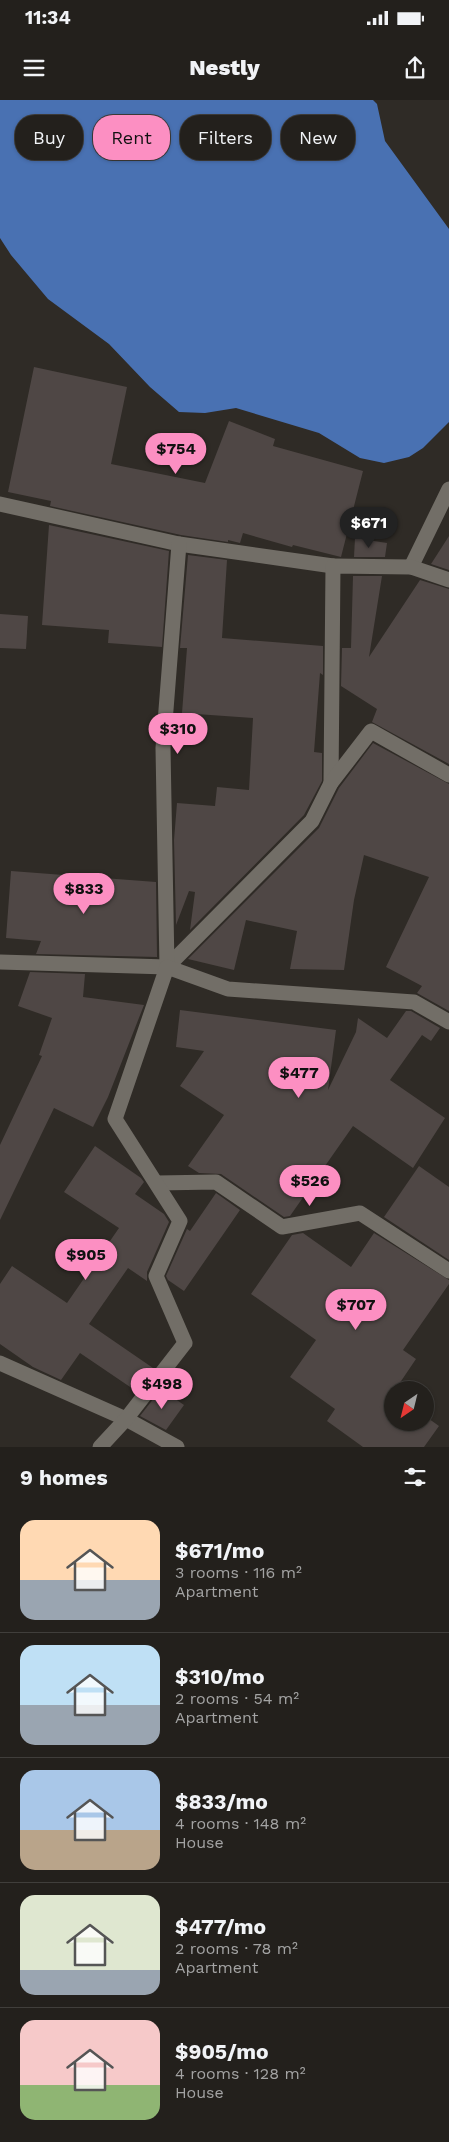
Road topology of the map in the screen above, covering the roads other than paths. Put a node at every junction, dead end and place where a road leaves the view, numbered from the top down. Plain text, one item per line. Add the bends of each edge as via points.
1 (449, 489) edge
2 (0, 504) edge
3 (179, 544) junction
4 (333, 566) junction
5 (411, 567) junction
6 (449, 580) edge
7 (449, 775) edge
8 (331, 783) junction
9 (0, 962) edge
10 (167, 967) junction
11 (449, 1022) edge
12 (158, 1183) junction
13 (449, 1271) edge
14 (0, 1363) edge
15 (126, 1419) junction
16 (100, 1447) edge
17 (177, 1447) edge

1 - 5 street
2 - 3 street
3 - 4 street
3 - 10 street via 163,748
4 - 5 street
4 - 8 street
5 - 6 street
7 - 8 street via 371,732
8 - 10 street via 312,821
9 - 10 street
10 - 11 street via 228,988 414,1002
10 - 12 street via 115,1119
12 - 13 street via 216,1182 282,1227 360,1213
12 - 15 street via 180,1221 156,1276 185,1343
14 - 15 street
15 - 16 street
15 - 17 street

